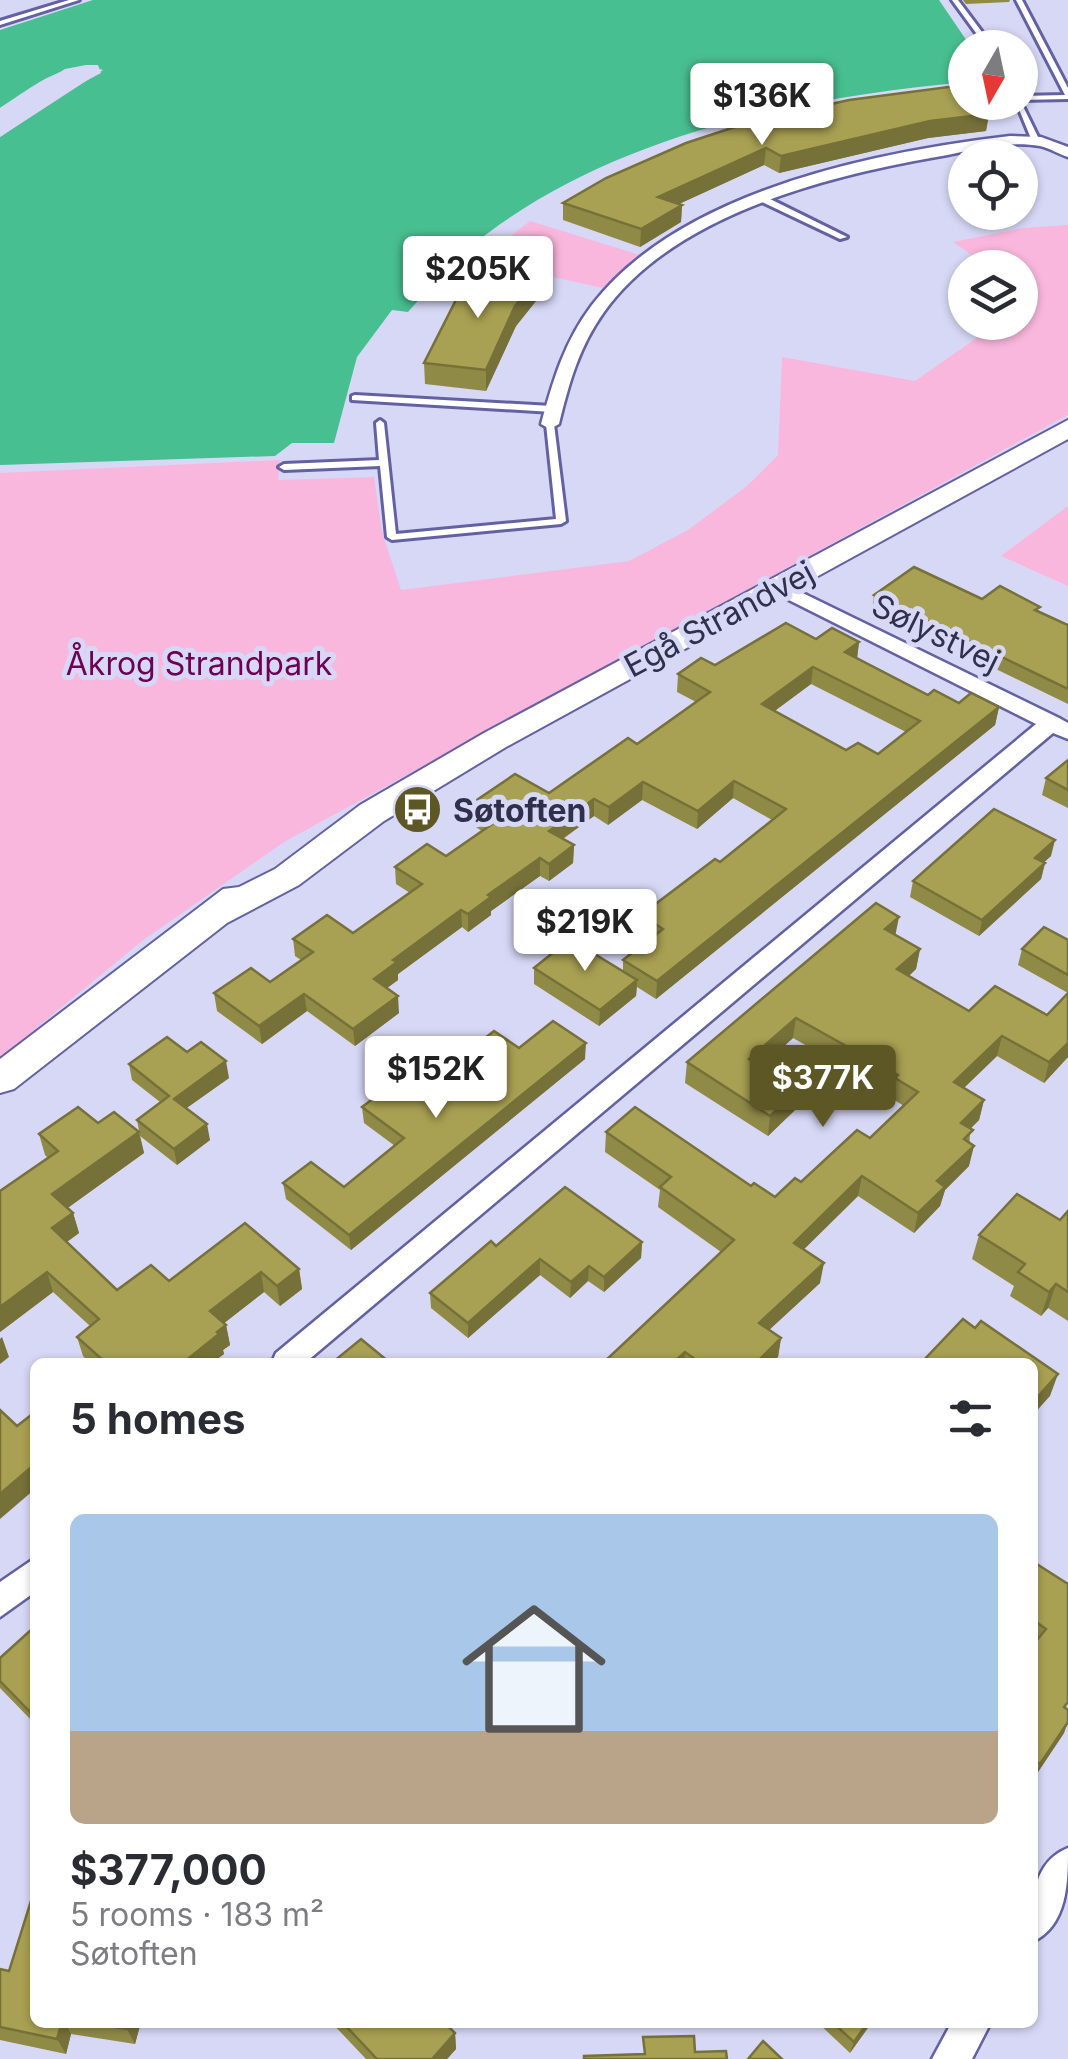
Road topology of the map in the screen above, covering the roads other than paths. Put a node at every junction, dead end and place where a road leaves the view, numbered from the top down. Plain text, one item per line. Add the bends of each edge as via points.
1 (76, 0) edge
2 (955, 0) edge
3 (1019, 0) edge
4 (0, 23) edge
5 (977, 30) edge
6 (1068, 96) edge
7 (1038, 98) edge
8 (1038, 141) edge
9 (948, 153) edge
10 (1068, 153) edge
11 (761, 198) junction
12 (843, 236) dead end
13 (355, 398) dead end
14 (551, 417) junction
15 (380, 423) dead end
16 (1068, 428) edge
17 (382, 463) junction
18 (284, 467) dead end
19 (778, 587) junction
20 (1059, 728) edge
21 (0, 1080) edge
22 (291, 1358) edge
23 (30, 1576) edge
24 (0, 1602) edge
25 (1068, 1865) edge
26 (1038, 1914) edge
27 (969, 2028) edge
28 (951, 2059) edge

1 - 4 lane
2 - 5 lane
3 - 6 lane
6 - 7 lane
8 - 10 street
9 - 11 street via 825,176
11 - 12 lane
11 - 14 street via 678,239 612,292 567,358
13 - 14 lane
14 - 17 lane via 561,521 392,538
15 - 17 lane
16 - 19 street, Egå Strandvej
17 - 18 lane
19 - 20 street, Sølystvej
19 - 21 street, Egå Strandvej via 297,849
20 - 22 street
23 - 24 street
25 - 26 street
27 - 28 street

